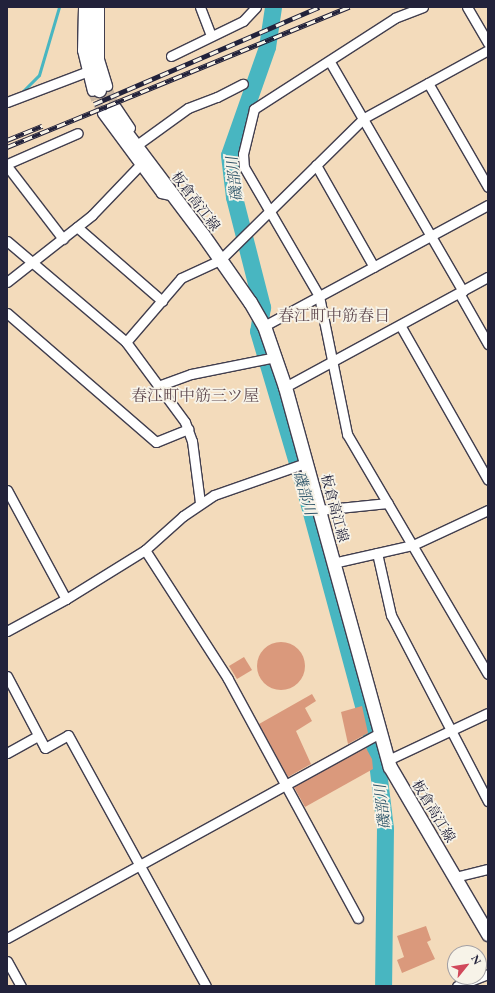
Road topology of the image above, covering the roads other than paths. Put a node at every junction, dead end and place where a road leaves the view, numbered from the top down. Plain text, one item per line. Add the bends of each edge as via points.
1 (83, 7) edge
2 (91, 7) edge
3 (98, 7) edge
4 (200, 7) edge
5 (256, 7) edge
6 (423, 7) edge
7 (467, 7) edge
8 (211, 36) junction
9 (488, 43) edge
10 (488, 50) edge
11 (171, 56) dead end
12 (330, 62) junction
13 (86, 72) junction
14 (428, 83) junction
15 (243, 84) dead end
16 (99, 89) junction
17 (7, 102) edge
18 (110, 111) junction
19 (364, 118) junction
20 (78, 133) dead end
21 (141, 142) junction
22 (7, 165) edge
23 (140, 165) junction
24 (316, 165) junction
25 (488, 187) edge
26 (174, 196) junction
27 (488, 205) edge
28 (271, 211) junction
29 (77, 227) junction
30 (432, 235) junction
31 (63, 239) junction
32 (7, 241) edge
33 (220, 260) junction
34 (33, 263) junction
35 (374, 267) junction
36 (488, 277) edge
37 (7, 282) edge
38 (461, 292) junction
39 (319, 296) junction
40 (162, 301) junction
41 (7, 313) edge
42 (400, 325) junction
43 (264, 326) junction
44 (126, 342) junction
45 (488, 344) edge
46 (276, 357) junction
47 (332, 361) junction
48 (158, 386) junction
49 (285, 387) junction
50 (188, 429) junction
51 (306, 463) junction
52 (488, 480) edge
53 (7, 490) edge
54 (388, 503) junction
55 (200, 504) junction
56 (319, 510) junction
57 (488, 510) edge
58 (413, 545) junction
59 (145, 550) junction
60 (377, 553) junction
61 (333, 563) junction
62 (66, 600) junction
63 (7, 632) edge
64 (488, 674) edge
65 (7, 676) edge
66 (488, 713) edge
67 (452, 731) junction
68 (380, 733) junction
69 (38, 736) junction
70 (7, 753) edge
71 (388, 760) junction
72 (285, 784) junction
73 (488, 801) edge
74 (140, 865) junction
75 (488, 869) edge
76 (455, 877) junction
77 (358, 918) dead end
78 (488, 934) edge
79 (7, 938) edge
80 (7, 961) edge
81 (488, 974) edge
82 (21, 986) edge
83 (206, 986) edge
84 (458, 986) edge

1 - 13 street via 82,50
2 - 16 main road via 91,49
3 - 16 street
4 - 8 street
5 - 8 street via 243,21
6 - 12 street via 395,18
7 - 9 street
8 - 11 street
10 - 14 street
12 - 19 street
12 - 28 street via 254,109 243,154 244,167
13 - 16 street
13 - 17 street
14 - 19 street
14 - 25 street
15 - 21 street via 188,108
18 - 21 street
18 - 23 street
18 - 26 main road, 板倉高江線
19 - 24 street
19 - 30 street
20 - 22 street
21 - 26 street via 174,188
22 - 31 street
23 - 26 street via 161,193
23 - 29 street via 109,201
24 - 28 street
24 - 35 street
26 - 33 main road, 板倉高江線
27 - 30 street
28 - 33 street
28 - 39 street
29 - 31 street
29 - 40 street
30 - 35 street
30 - 38 street
31 - 34 street
32 - 34 street
33 - 40 street via 181,278
33 - 43 main road, 板倉高江線
34 - 37 street
34 - 44 street
35 - 39 street
36 - 38 street
38 - 42 street
38 - 45 street
39 - 43 street
39 - 47 street
40 - 44 street
41 - 50 street via 156,442
42 - 47 street
42 - 52 street
43 - 46 main road, 板倉高江線
44 - 48 street
46 - 48 street via 191,374
46 - 49 main road, 板倉高江線
47 - 49 street
47 - 54 street via 347,434
48 - 50 street
49 - 51 main road, 板倉高江線
50 - 55 street
51 - 55 street via 230,489
51 - 56 main road, 板倉高江線
53 - 62 street
54 - 56 street
54 - 58 street
55 - 59 street
56 - 61 main road, 板倉高江線
57 - 58 street
58 - 60 street
58 - 64 street
59 - 62 street
59 - 72 street via 228,679
60 - 61 street
60 - 67 street via 392,615
61 - 68 main road, 板倉高江線
62 - 63 street
65 - 69 street
66 - 67 street
67 - 71 street
67 - 73 street
68 - 71 main road, 板倉高江線
68 - 72 street
69 - 70 street
69 - 74 street via 45,748 68,735
71 - 76 main road, 板倉高江線
72 - 74 street
72 - 77 street
74 - 79 street
74 - 83 street
75 - 76 street
76 - 78 main road, 板倉高江線
80 - 82 street
81 - 84 street

